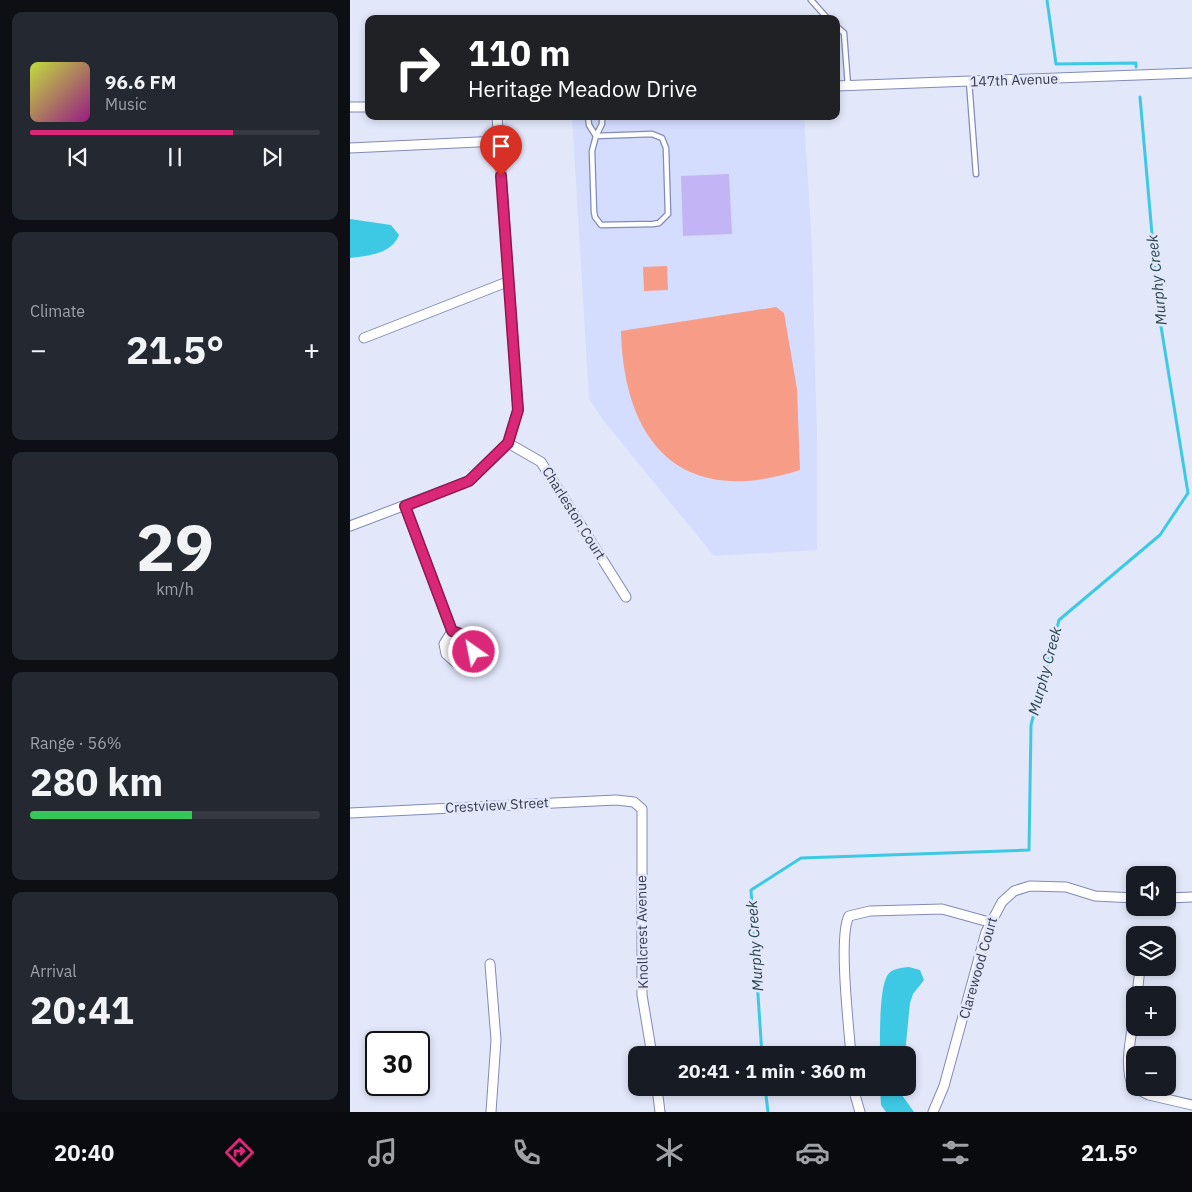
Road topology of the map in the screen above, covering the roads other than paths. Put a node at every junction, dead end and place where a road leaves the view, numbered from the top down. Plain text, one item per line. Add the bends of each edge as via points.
1 (811, 0) edge
2 (824, 15) edge
3 (840, 30) edge
4 (1192, 73) edge
5 (969, 82) junction
6 (840, 86) edge
7 (848, 86) junction
8 (365, 107) edge
9 (350, 108) edge
10 (497, 120) edge
11 (588, 120) edge
12 (602, 120) edge
13 (596, 136) junction
14 (499, 141) junction
15 (350, 148) edge
16 (976, 174) dead end
17 (507, 282) junction
18 (364, 338) dead end
19 (508, 443) junction
20 (405, 506) junction
21 (350, 526) edge
22 (626, 597) dead end
23 (452, 631) dead end
24 (642, 809) joint
25 (350, 812) edge
26 (1192, 897) edge
27 (1126, 898) edge
28 (1176, 898) edge
29 (990, 922) junction
30 (490, 964) dead end
31 (1132, 1036) edge
32 (650, 1046) edge
33 (850, 1046) edge
34 (658, 1096) edge
35 (855, 1096) edge
36 (1192, 1105) edge
37 (491, 1112) edge
38 (660, 1112) edge
39 (860, 1112) edge
40 (932, 1112) edge

1 - 2 lane
3 - 7 lane via 844,33
4 - 5 street, 147th Avenue
5 - 7 street, 147th Avenue
5 - 16 lane
6 - 7 street, 147th Avenue
8 - 9 street
10 - 14 street
11 - 13 lane
12 - 13 lane
13 - 13 lane via 592,152 597,222 606,226 634,225 659,223 665,219 668,200 666,148 662,138 652,134
14 - 15 street
14 - 17 street
17 - 18 street
17 - 19 street via 518,410
19 - 20 street via 469,481
19 - 22 street, Charleston Court via 541,462
20 - 21 street
20 - 23 street
24 - 25 street, Crestview Street via 634,802 616,800
24 - 32 street, Knollcrest Avenue via 642,995
26 - 28 street
27 - 29 street, Clarewood Court via 1095,896 1066,887 1030,886 1008,896
29 - 33 street via 942,909 870,910 849,916 845,932 845,968
29 - 40 street, Clarewood Court via 944,1086
30 - 37 street via 496,1040
31 - 36 street via 1129,1073 1133,1087 1149,1095
34 - 38 street
35 - 39 street

